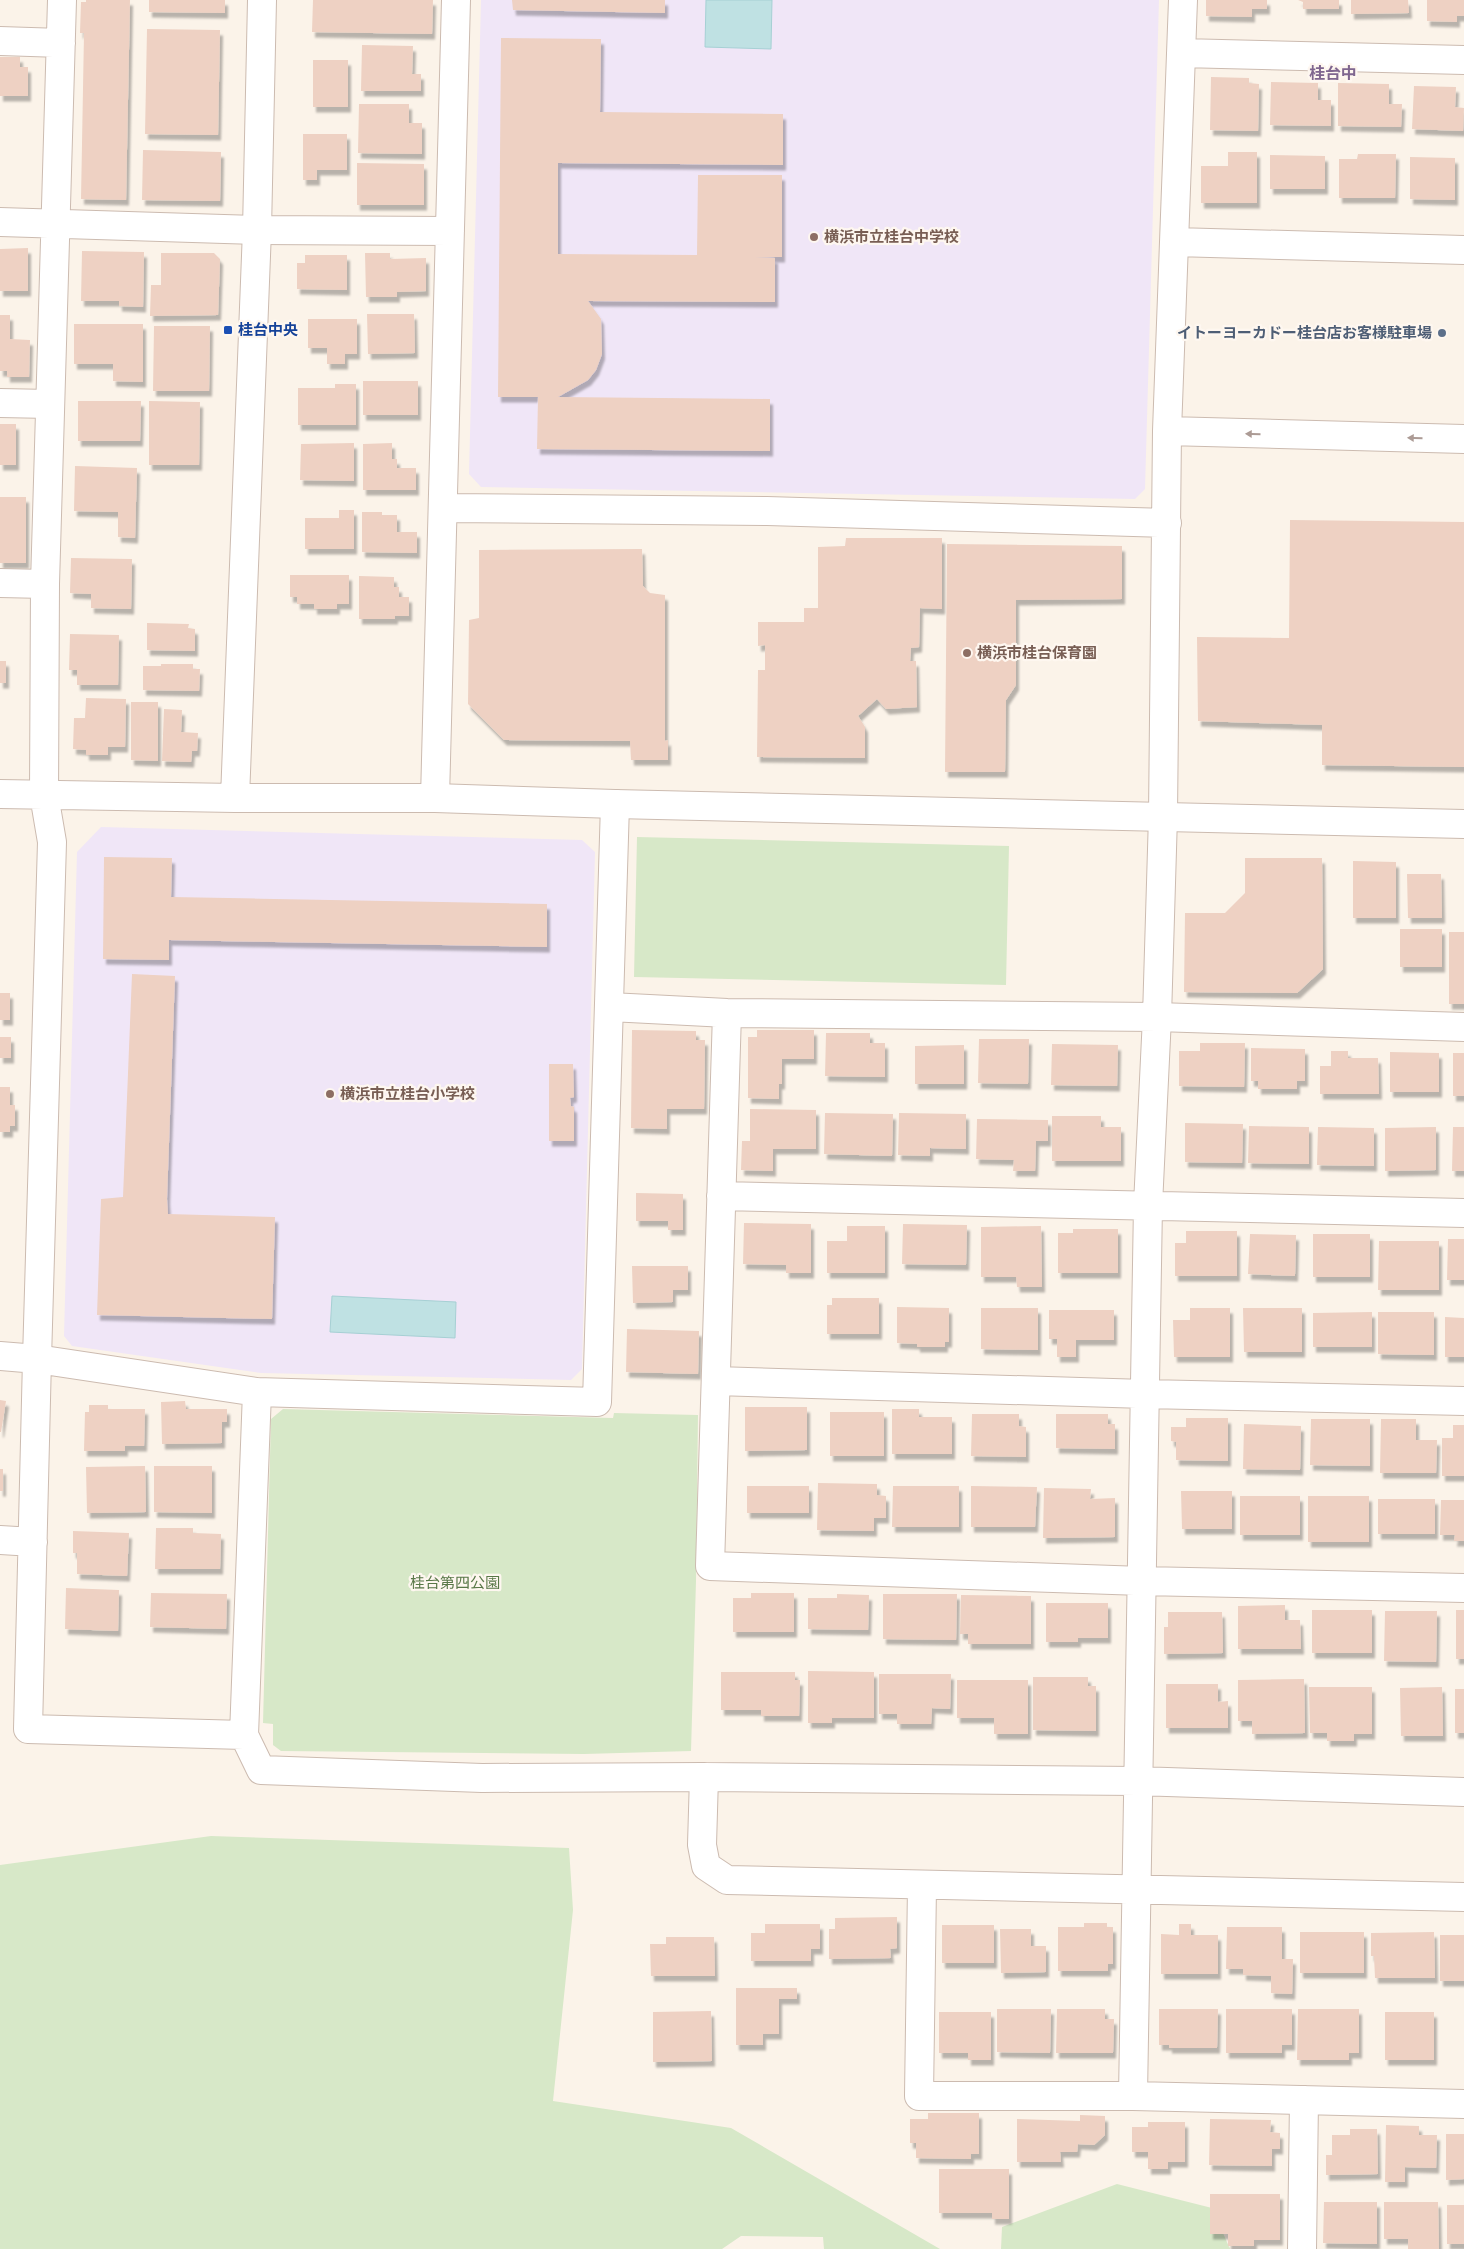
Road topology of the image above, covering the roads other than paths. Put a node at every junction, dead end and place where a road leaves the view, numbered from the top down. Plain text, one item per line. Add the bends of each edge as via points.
1 (62, 0) edge
2 (262, 0) edge
3 (456, 0) edge
4 (1183, 0) edge
5 (0, 41) edge
6 (61, 42) junction
7 (1181, 53) junction
8 (1464, 60) edge
9 (0, 222) edge
10 (57, 224) junction
11 (258, 230) junction
12 (450, 231) junction
13 (1175, 242) junction
14 (1464, 250) edge
15 (0, 403) edge
16 (50, 404) junction
17 (1167, 432) junction
18 (1464, 439) edge
19 (442, 508) junction
20 (1167, 523) junction
21 (0, 583) edge
22 (46, 584) junction
23 (0, 794) edge
24 (44, 795) junction
25 (235, 798) junction
26 (435, 798) junction
27 (615, 804) junction
28 (1163, 816) junction
29 (1464, 824) edge
30 (610, 1007) junction
31 (727, 1013) junction
32 (1157, 1017) junction
33 (1464, 1027) edge
34 (721, 1196) junction
35 (1148, 1205) junction
36 (1464, 1213) edge
37 (0, 1356) edge
38 (37, 1359) junction
39 (716, 1381) junction
40 (258, 1392) junction
41 (1145, 1394) junction
42 (1464, 1401) edge
43 (0, 1540) edge
44 (32, 1542) junction
45 (1142, 1581) junction
46 (1464, 1588) edge
47 (244, 1735) junction
48 (704, 1777) junction
49 (1137, 1781) junction
50 (1464, 1792) edge
51 (922, 1886) junction
52 (1136, 1891) junction
53 (1464, 1897) edge
54 (1133, 2096) junction
55 (1304, 2100) junction
56 (1464, 2104) edge
57 (1302, 2249) edge

1 - 6 street
2 - 11 street
3 - 12 street
4 - 7 street
5 - 6 street
6 - 10 street
7 - 8 street
7 - 13 street
9 - 10 street
10 - 11 street
10 - 16 street
11 - 12 street
11 - 25 street
12 - 19 street
13 - 14 street
13 - 17 street
15 - 16 street
16 - 22 street
18 -> 17 street
17 - 20 street
19 - 20 street via 767,511
19 - 26 street
20 - 28 street
21 - 22 street
22 - 24 street
23 - 24 street
24 - 25 street
24 - 38 street via 52,842
25 - 26 street
26 - 27 street
27 - 28 street
27 - 30 street
28 - 29 street
28 - 32 street
30 - 31 street
30 - 40 street via 597,1402
31 - 32 street
31 - 34 street
32 - 33 street
32 - 35 street
34 - 35 street
34 - 39 street
35 - 36 street
35 - 41 street
37 - 38 street
38 - 40 street
38 - 44 street
39 - 41 street
39 - 45 street via 710,1566
40 - 47 street
41 - 42 street
41 - 45 street
43 - 44 street
44 - 47 street via 28,1729
45 - 46 street
45 - 49 street
47 - 48 street via 261,1770 482,1778
48 - 49 street
48 - 51 street via 702,1844 706,1866 727,1880
49 - 50 street
49 - 52 street
51 - 52 street
51 - 54 street via 919,2096
52 - 53 street
52 - 54 street
54 - 55 street
55 - 56 street
55 - 57 street

